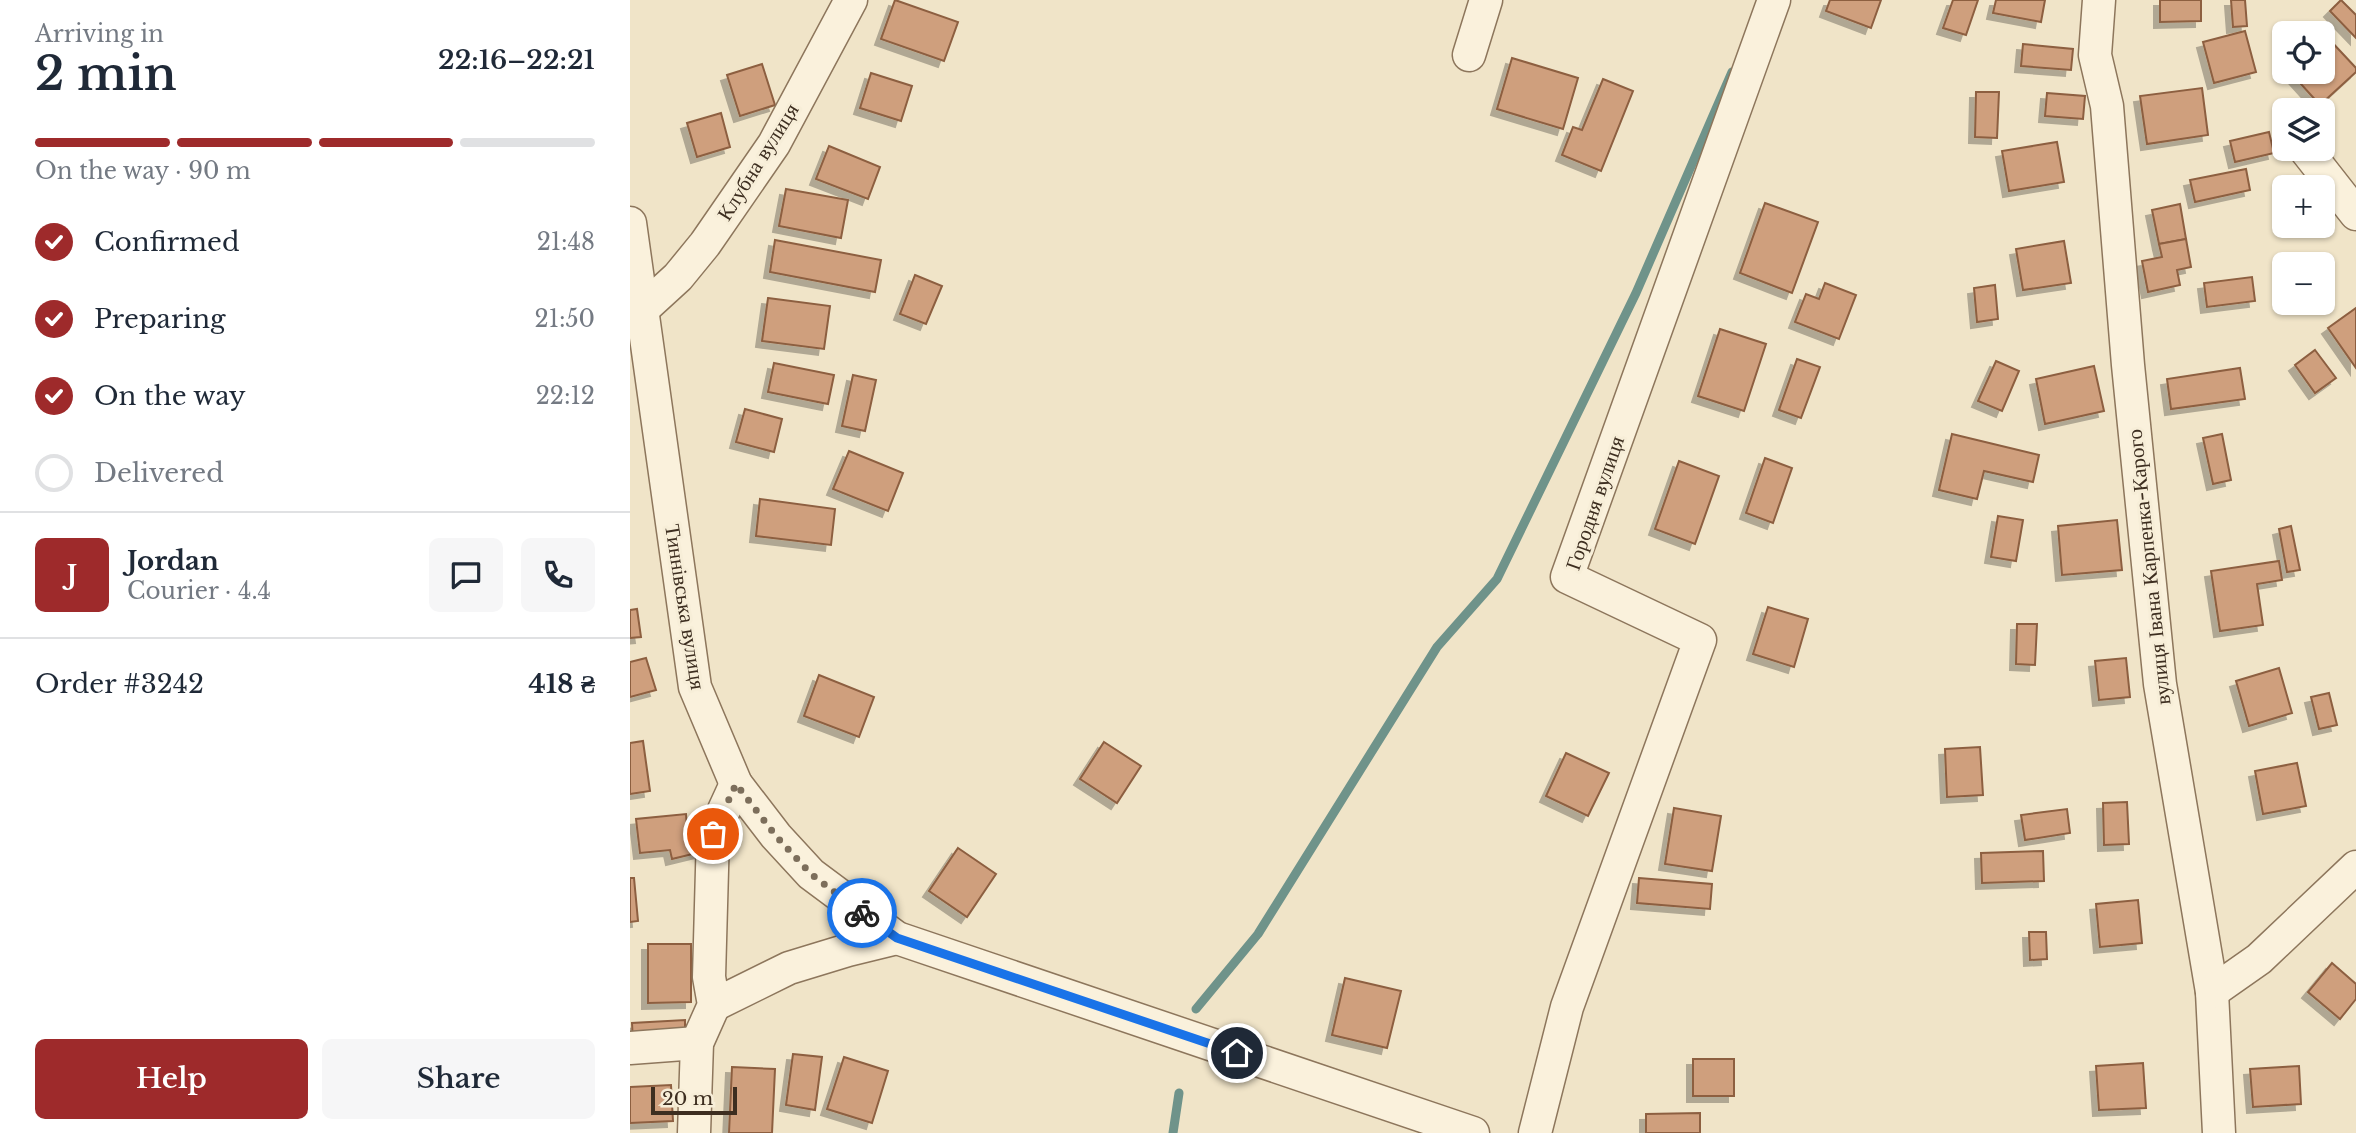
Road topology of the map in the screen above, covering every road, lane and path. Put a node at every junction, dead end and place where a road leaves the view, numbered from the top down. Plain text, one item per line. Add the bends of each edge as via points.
1 (851, 0) edge
2 (1486, 0) edge
3 (1774, 0) edge
4 (2099, 0) edge
5 (1469, 55) dead end
6 (2314, 161) edge
7 (2356, 214) edge
8 (630, 223) edge
9 (643, 309) junction
10 (736, 784) junction
11 (2356, 867) edge
12 (897, 938) junction
13 (2212, 992) junction
14 (714, 1005) junction
15 (697, 1043) junction
16 (630, 1048) edge
17 (694, 1133) edge
18 (1473, 1133) edge
19 (1535, 1133) edge
20 (2219, 1133) edge

1 - 9 street, Клубна вулиця via 774,144 705,244
2 - 5 street
3 - 19 street, Городня вулиця via 1567,577 1700,640 1567,1007
4 - 13 street, вулиця Івана Карпенка-Карого via 2095,55 2107,106 2160,684
6 - 7 street
8 - 9 street, Тиннівська вулиця
9 - 10 street, Тиннівська вулиця via 695,687
10 - 12 street, Тиннівська вулиця via 811,874
10 - 14 street via 713,834 709,977
11 - 13 street via 2259,959
12 - 14 street via 789,968
12 - 18 street, Тиннівська вулиця
13 - 20 street, вулиця Івана Карпенка-Карого
14 - 15 street
15 - 16 street
15 - 17 street

